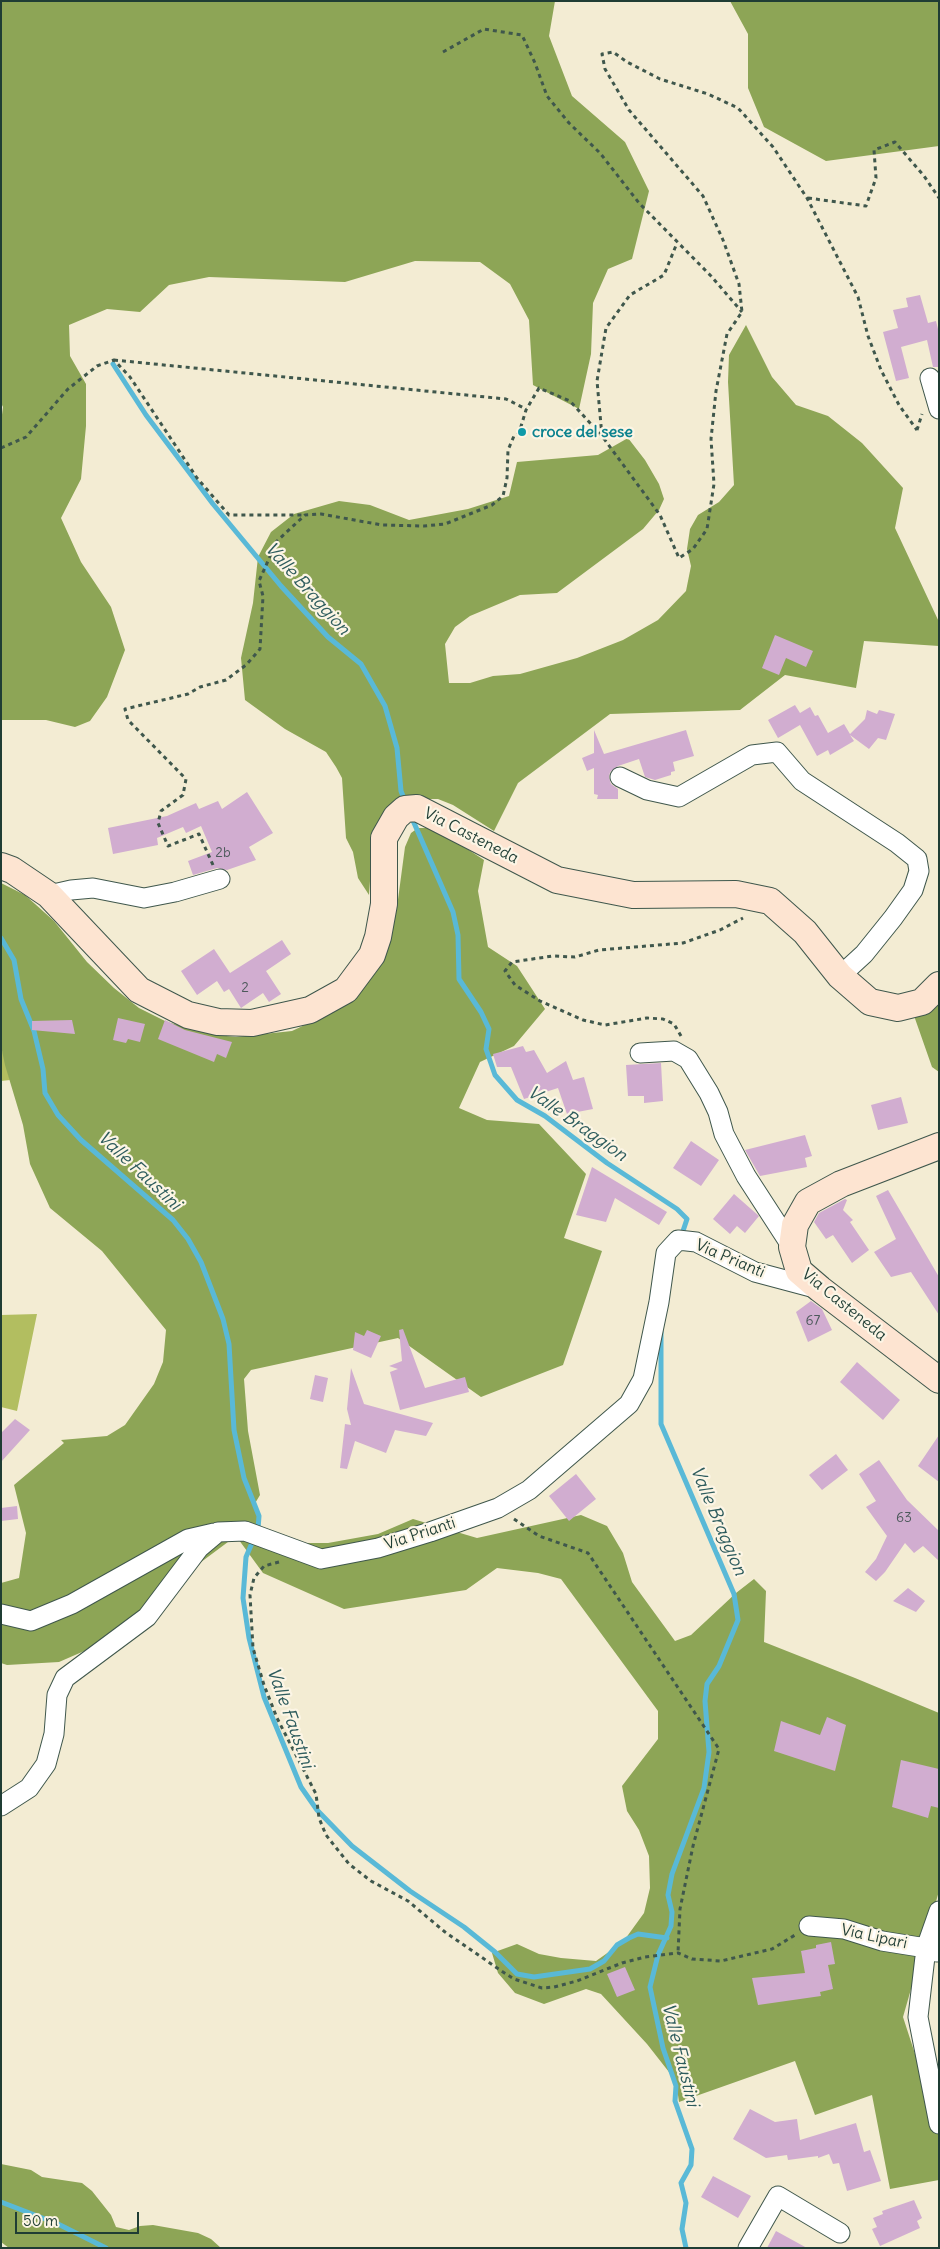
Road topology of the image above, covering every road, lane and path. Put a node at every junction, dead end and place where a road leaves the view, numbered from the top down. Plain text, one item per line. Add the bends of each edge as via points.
1 (443, 52) dead end
2 (807, 198) junction
3 (939, 198) edge
4 (677, 243) junction
5 (742, 312) junction
6 (114, 360) junction
7 (930, 378) dead end
8 (939, 409) edge
9 (526, 410) junction
10 (917, 430) dead end
11 (602, 436) junction
12 (1, 448) edge
13 (305, 515) junction
14 (620, 777) dead end
15 (1, 866) edge
16 (220, 879) joint
17 (49, 895) junction
18 (747, 916) dead end
19 (840, 976) junction
20 (939, 984) edge
21 (640, 1053) dead end
22 (682, 1054) junction
23 (939, 1146) edge
24 (792, 1247) junction
25 (820, 1289) junction
26 (939, 1380) edge
27 (498, 1508) junction
28 (218, 1532) junction
29 (287, 1560) dead end
30 (1, 1614) edge
31 (1, 1806) edge
32 (939, 1911) edge
33 (809, 1926) joint
34 (933, 1950) edge
35 (678, 1953) junction
36 (939, 2124) edge
37 (840, 2233) dead end
38 (748, 2248) edge

1 - 4 path via 484,29 522,35 547,96 569,124 600,153 639,204
2 - 3 path via 866,206 876,178 874,150 895,142
2 - 5 path via 773,147 738,108 708,94 660,79 613,52 602,54 606,69 629,110 703,196 739,284
2 - 10 path via 858,297 881,370 899,405
4 - 5 path
4 - 11 path via 664,275 630,295 606,328 597,381
5 - 11 path via 727,334 711,439 714,484 707,529 693,549 679,558 660,515
6 - 9 path via 506,400
6 - 12 path via 97,366 68,389 26,437
6 - 13 path via 130,377 197,478 229,515
7 - 8 street
9 - 11 path via 538,388 570,402
9 - 13 path via 519,433 514,436 508,450 503,496 492,505 445,524 424,526 382,525 321,514
13 - 16 path via 278,541 259,581 263,596 260,649 246,665 226,680 188,694 125,709 128,720 186,779 183,796 161,811 158,823 168,846 199,834
14 - 19 street via 646,790 678,797 752,755 777,752 802,781 917,859 919,871 913,890 864,954
15 - 17 street
16 - 17 street via 144,898 93,888
17 - 19 street, Via Casteneda via 139,990 188,1015 218,1022 252,1023 310,1010 346,990 372,955 384,904 384,838 396,817 405,809 416,808 558,880 633,895 736,894 770,901 805,932
18 - 22 path via 683,943 598,950 575,958 553,956 512,962 505,971 515,985 540,1001 583,1020 605,1025 647,1018 674,1024 681,1035
19 - 20 street, Via Casteneda via 870,1002 898,1008 922,1002
21 - 22 street via 674,1051
22 - 24 street via 709,1093 724,1134 746,1176
23 - 24 street, Via Casteneda via 841,1184 808,1202 795,1225
24 - 25 street, Via Casteneda via 799,1271
25 - 26 street, Via Casteneda
25 - 27 street, Via Prianti via 755,1272 696,1242 678,1240 666,1253 643,1379 629,1404 529,1490
27 - 28 street, Via Prianti via 378,1548 321,1559 245,1531
27 - 35 path via 539,1536 588,1553 719,1749 680,1909
28 - 30 street, Via Prianti via 188,1538 72,1604 30,1621
28 - 31 street via 199,1548 147,1617 66,1678 57,1694 54,1734 46,1764 28,1788
29 - 35 path via 264,1566 254,1578 250,1595 253,1648 277,1718 316,1794 319,1818 326,1835 349,1864 371,1881 408,1901 445,1932 503,1972 542,1988 577,1981 622,1962
32 - 34 street
33 - 34 street, Via Lipari via 844,1930
33 - 35 path via 772,1949 721,1961 692,1959
34 - 36 street via 920,1990 918,2017
37 - 38 street via 778,2196

